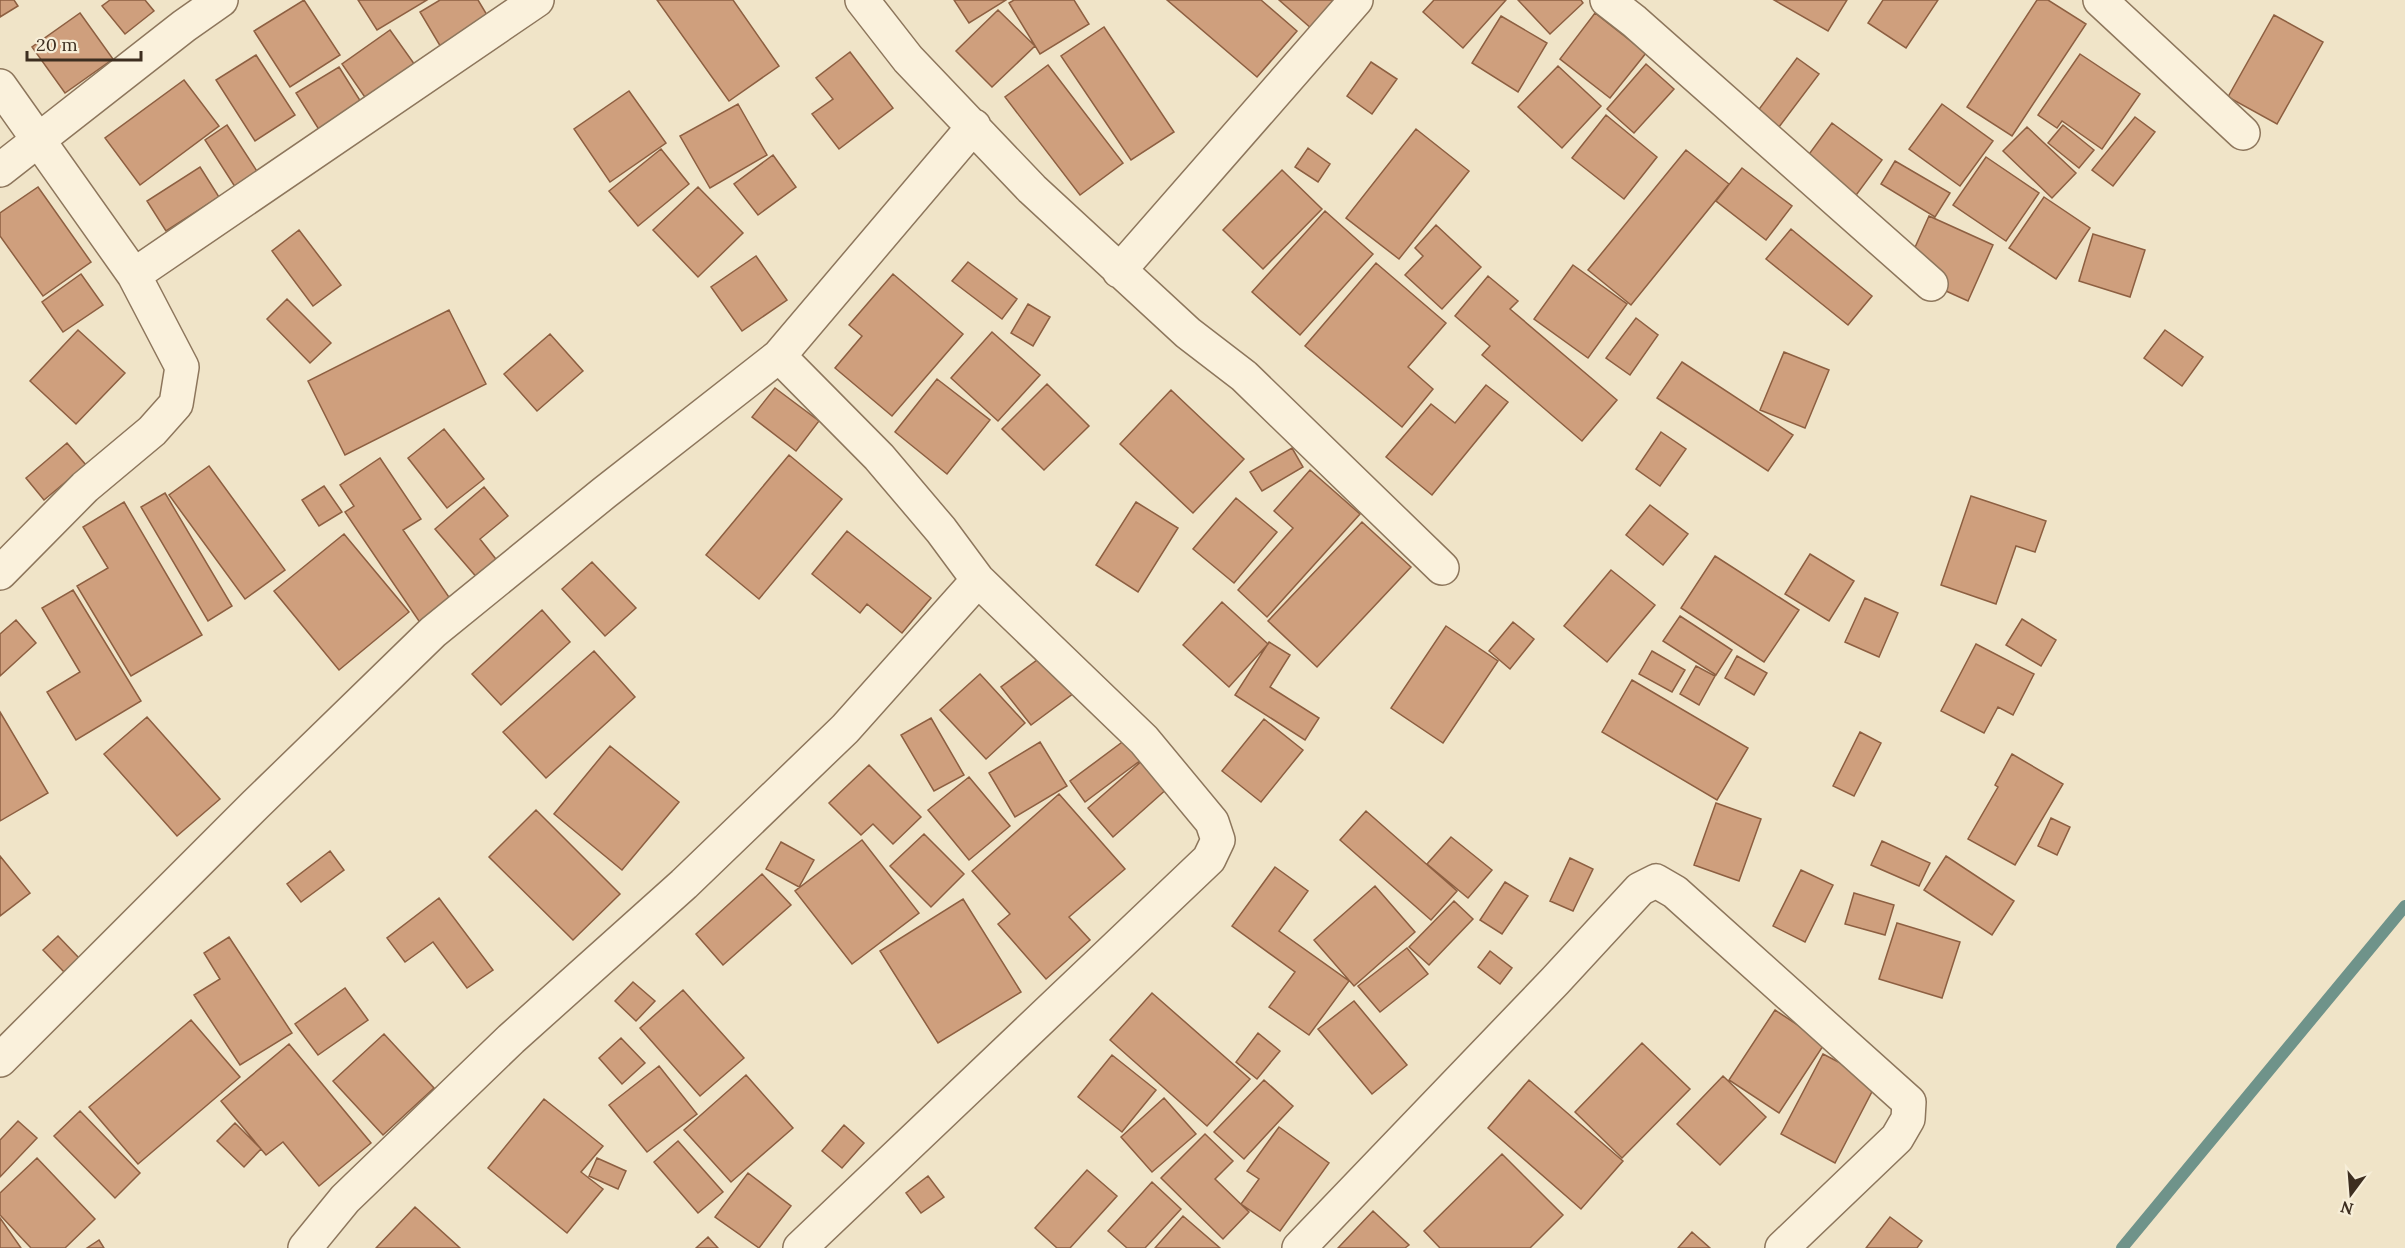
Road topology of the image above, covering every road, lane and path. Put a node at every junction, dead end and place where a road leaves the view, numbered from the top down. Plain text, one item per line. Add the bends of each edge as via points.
1 (221, 0) edge
2 (537, 0) edge
3 (862, 0) edge
4 (1356, 0) edge
5 (1607, 0) edge
6 (2100, 0) edge
7 (0, 86) edge
8 (974, 126) junction
9 (2243, 133) dead end
10 (37, 140) junction
11 (0, 170) edge
12 (1119, 271) junction
13 (134, 275) junction
14 (1931, 284) dead end
15 (779, 356) junction
16 (1442, 568) dead end
17 (0, 573) edge
18 (978, 580) junction
19 (0, 1060) edge
20 (1786, 1247) edge
21 (305, 1248) edge
22 (800, 1248) edge
23 (1299, 1248) edge

1 - 10 street
2 - 13 street
3 - 8 street via 908,59
4 - 12 street
5 - 14 street
6 - 9 street
7 - 10 street
8 - 12 street via 1032,189
8 - 15 street
10 - 11 street
10 - 13 street
12 - 16 street via 1188,333 1244,376
13 - 17 street via 182,367 176,404 152,431 85,487
15 - 18 street via 879,457
15 - 19 street via 433,632
18 - 21 street via 845,729 345,1198
18 - 22 street via 1143,740 1212,822 1218,840 1209,859
20 - 23 street via 1897,1137 1908,1119 1909,1102 1675,892 1656,881 1640,889

